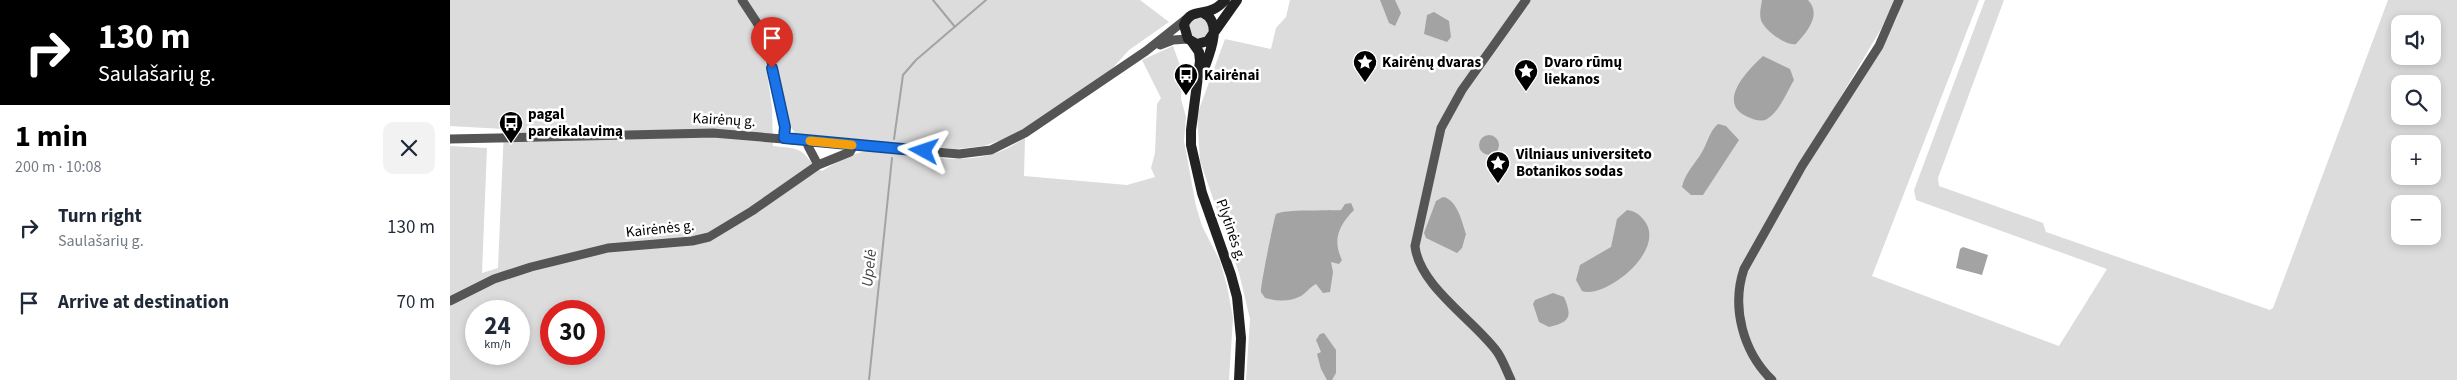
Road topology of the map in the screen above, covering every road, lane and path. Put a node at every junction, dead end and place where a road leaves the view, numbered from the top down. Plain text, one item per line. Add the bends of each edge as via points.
1 (742, 0) edge
2 (1225, 0) edge
3 (1236, 0) edge
4 (1526, 0) edge
5 (1898, 0) edge
6 (1203, 13) junction
7 (1186, 20) junction
8 (1214, 33) junction
9 (1190, 41) junction
10 (1146, 51) junction
11 (1196, 92) junction
12 (784, 138) junction
13 (450, 139) edge
14 (808, 141) junction
15 (854, 145) junction
16 (818, 165) junction
17 (450, 301) edge
18 (1239, 380) edge
19 (1511, 380) edge
20 (1772, 380) edge

1 - 12 street via 765,35 785,127
2 - 6 main road via 1214,10
3 - 8 main road
4 - 19 street via 1462,90 1442,128 1415,246 1424,274 1497,350
5 - 20 street via 1879,46 1802,166 1742,275 1738,302 1743,330 1756,361
6 - 7 main road via 1193,13
6 - 8 main road via 1212,18
7 - 9 main road via 1184,30
7 - 10 street, Kairėnų g.
8 - 9 main road via 1208,41
8 - 11 main road, Plytinės g.
9 - 10 street, Kairėnų g. via 1173,40
9 - 11 main road, Plytinės g. via 1199,52
10 - 15 street, Kairėnų g. via 1025,133 991,150 959,154
11 - 18 main road, Plytinės g. via 1191,130 1193,160 1236,297 1241,338
12 - 13 street, Kairėnų g. via 686,133
12 - 14 street, Kairėnų g.
14 - 15 street, Kairėnų g.
14 - 16 street
15 - 16 street, Kairėnės g. via 850,152
16 - 17 street, Kairėnės g. via 709,237 608,248 531,267 494,279

